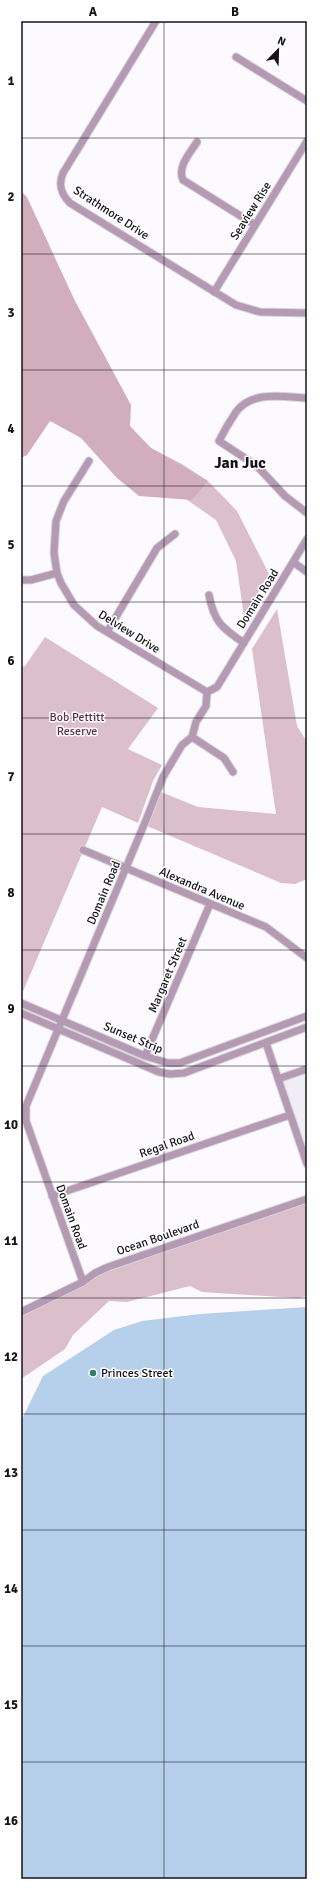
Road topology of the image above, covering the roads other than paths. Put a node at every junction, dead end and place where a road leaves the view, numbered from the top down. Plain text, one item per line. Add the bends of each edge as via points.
1 (156, 21) edge
2 (236, 57) dead end
3 (307, 101) edge
4 (307, 141) edge
5 (197, 142) dead end
6 (255, 225) junction
7 (214, 292) junction
8 (307, 313) edge
9 (307, 398) edge
10 (89, 461) dead end
11 (307, 513) edge
12 (175, 534) dead end
13 (307, 539) edge
14 (294, 562) junction
15 (307, 572) edge
16 (57, 573) junction
17 (21, 580) edge
18 (209, 595) dead end
19 (107, 632) junction
20 (244, 643) junction
21 (207, 692) junction
22 (192, 737) junction
23 (233, 772) dead end
24 (83, 850) dead end
25 (126, 868) junction
26 (210, 904) junction
27 (307, 958) edge
28 (21, 1003) edge
29 (21, 1013) edge
30 (307, 1016) edge
31 (62, 1019) junction
32 (307, 1027) edge
33 (58, 1030) junction
34 (266, 1043) junction
35 (145, 1056) junction
36 (307, 1069) edge
37 (278, 1079) junction
38 (290, 1114) junction
39 (307, 1164) edge
40 (52, 1196) junction
41 (307, 1199) edge
42 (83, 1282) junction
43 (21, 1312) edge

1 - 7 street, Strathmore Drive via 66,167 60,186 70,203
2 - 3 street
4 - 6 street, Seaview Rise
5 - 6 street via 182,166 183,180
6 - 7 street, Seaview Rise
7 - 8 street, Strathmore Drive via 251,311
9 - 11 street via 268,397 253,400 236,412 219,441 257,466 285,496
10 - 16 street, Delview Drive via 64,501 56,521 53,542
12 - 19 street via 157,548
13 - 14 street, Domain Road
14 - 15 street
14 - 20 street, Domain Road
16 - 17 street
16 - 19 street, Delview Drive via 74,605 89,620
18 - 20 street via 212,611 218,623
19 - 21 street, Delview Drive
20 - 21 street, Domain Road via 217,688
21 - 22 street, Domain Road via 206,706 196,722
22 - 23 street via 224,758
22 - 25 street, Domain Road via 182,745 163,778
24 - 25 street, Alexandra Avenue
25 - 26 street, Alexandra Avenue
25 - 31 street, Domain Road
26 - 27 street, Alexandra Avenue via 266,927
26 - 35 street, Margaret Street
28 - 31 street, Sunset Strip
29 - 33 street, Sunset Strip
30 - 35 street, Sunset Strip via 180,1063 168,1063
31 - 33 street, Domain Road
31 - 35 street, Sunset Strip
32 - 34 street, Sunset Strip
33 - 34 street, Sunset Strip via 159,1072 170,1074 184,1072
33 - 40 street, Domain Road via 24,1111
34 - 37 street
36 - 37 street
37 - 38 street
38 - 39 street
38 - 40 street, Regal Road
40 - 42 street, Domain Road
41 - 42 street, Ocean Boulevard via 108,1267
42 - 43 street, Ocean Boulevard

